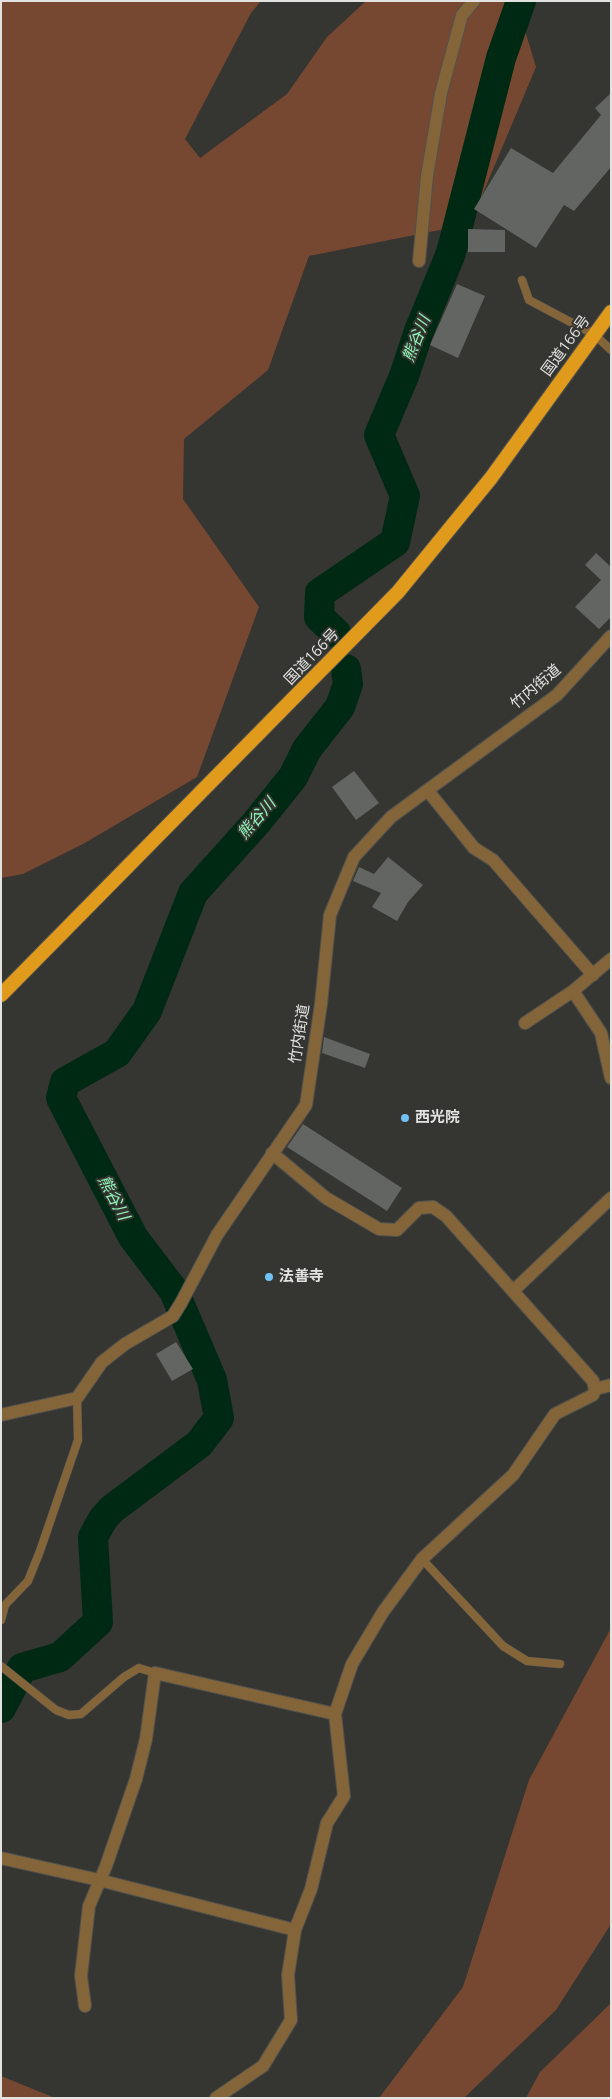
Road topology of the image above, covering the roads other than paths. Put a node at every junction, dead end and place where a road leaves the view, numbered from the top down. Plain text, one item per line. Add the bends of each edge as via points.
1 (474, 1) edge
2 (418, 261) dead end
3 (522, 280) dead end
4 (611, 312) edge
5 (595, 335) junction
6 (611, 350) edge
7 (611, 636) edge
8 (428, 791) junction
9 (611, 959) edge
10 (593, 974) junction
11 (573, 991) junction
12 (1, 995) edge
13 (525, 1023) dead end
14 (611, 1078) edge
15 (272, 1152) junction
16 (611, 1198) edge
17 (513, 1291) junction
18 (611, 1385) edge
19 (595, 1389) junction
20 (78, 1398) junction
21 (1, 1414) edge
22 (422, 1559) junction
23 (1, 1620) edge
24 (560, 1664) dead end
25 (3, 1668) edge
26 (155, 1673) junction
27 (335, 1714) junction
28 (1, 1858) edge
29 (99, 1880) junction
30 (295, 1930) junction
31 (85, 2006) dead end
32 (216, 2098) edge

1 - 2 street via 462,15 441,93 427,176
3 - 5 lane via 529,300
4 - 5 highway, 国道166号
5 - 6 lane
5 - 12 highway, 国道166号 via 491,478 398,592
7 - 8 street, 竹内街道 via 556,695
8 - 10 street via 474,848 493,860
8 - 15 street, 竹内街道 via 391,817 354,857 330,915 306,1105
9 - 10 street
10 - 11 street
11 - 13 street
11 - 14 street via 601,1033
15 - 17 street via 326,1198 379,1229 396,1230 419,1208 433,1207 446,1216
15 - 20 street, 竹内街道 via 217,1234 173,1316 125,1344 102,1362
16 - 17 street
17 - 19 street via 593,1382
18 - 19 street
19 - 22 street via 593,1394 555,1414 513,1475
20 - 21 street
20 - 23 lane via 78,1440 40,1551 28,1581 5,1605
22 - 24 lane via 503,1646 527,1661
22 - 27 street via 383,1612 352,1664
25 - 26 lane via 56,1710 69,1715 81,1714 124,1676 139,1668
26 - 27 street
26 - 29 street via 146,1739 136,1779
27 - 30 street via 344,1796 327,1822 310,1889
28 - 29 street
29 - 30 street
29 - 31 street via 88,1906 81,1976
30 - 32 street via 288,1975 292,2020 263,2066

